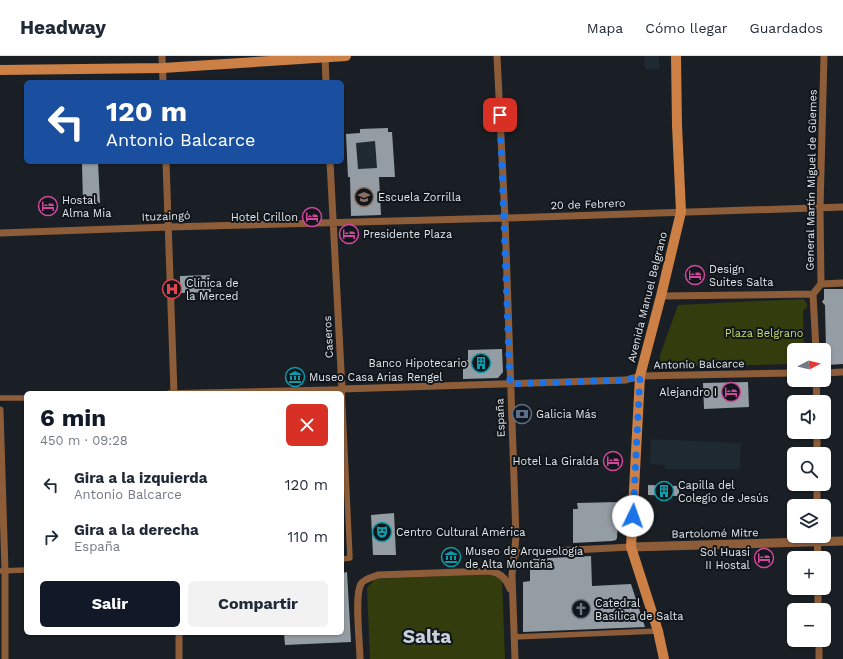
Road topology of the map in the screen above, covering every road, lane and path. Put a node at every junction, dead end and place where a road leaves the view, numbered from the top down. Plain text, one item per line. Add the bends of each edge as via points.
1 (162, 56) edge
2 (346, 56) edge
3 (497, 56) edge
4 (676, 56) edge
5 (824, 56) edge
6 (325, 57) edge
7 (163, 68) junction
8 (0, 70) edge
9 (163, 80) edge
10 (326, 80) edge
11 (166, 164) edge
12 (330, 164) edge
13 (843, 207) edge
14 (820, 208) junction
15 (680, 212) junction
16 (505, 218) junction
17 (333, 223) junction
18 (169, 227) junction
19 (0, 233) edge
20 (843, 283) edge
21 (821, 284) junction
22 (814, 294) junction
23 (661, 296) junction
24 (816, 343) edge
25 (831, 372) edge
26 (843, 372) edge
27 (787, 373) edge
28 (640, 376) junction
29 (510, 384) junction
30 (342, 389) junction
31 (174, 391) edge
32 (258, 391) edge
33 (0, 398) edge
34 (24, 398) edge
35 (0, 410) edge
36 (344, 431) edge
37 (787, 540) edge
38 (831, 540) edge
39 (843, 541) edge
40 (631, 547) junction
41 (515, 553) junction
42 (344, 559) edge
43 (24, 570) edge
44 (2, 571) edge
45 (512, 597) junction
46 (658, 631) junction
47 (179, 635) edge
48 (514, 637) junction
49 (819, 647) edge
50 (5, 659) edge
51 (180, 659) edge
52 (360, 659) edge
53 (515, 659) edge
54 (664, 659) edge
55 (819, 659) edge

1 - 7 street
2 - 6 main road
3 - 16 street, España
4 - 15 main road, Avenida Manuel Belgrano
5 - 14 street, General Martín Miguel de Güemes
6 - 7 main road
6 - 10 street
7 - 8 main road
7 - 9 street
11 - 18 street
12 - 17 street, Caseros
13 - 14 street, 20 de Febrero
14 - 15 street, 20 de Febrero
14 - 21 street, General Martín Miguel de Güemes
15 - 16 street, 20 de Febrero
15 - 23 main road, Avenida Manuel Belgrano
16 - 17 street, 20 de Febrero
16 - 29 street, España
17 - 18 street, Ituzaingó
17 - 30 street, Caseros
18 - 19 street, Ituzaingó
18 - 31 street
20 - 21 street
21 - 22 street, General Martín Miguel de Güemes
22 - 23 street
22 - 24 street
23 - 28 main road, Avenida Manuel Belgrano
25 - 26 street
27 - 28 street, Antonio Balcarce
28 - 29 street, Antonio Balcarce via 626,380
28 - 40 main road, Avenida Manuel Belgrano
29 - 30 street, Antonio Balcarce
29 - 41 street, España
30 - 32 street
33 - 34 street
35 - 44 street
36 - 42 street, Caseros via 350,558
37 - 40 street, Bartolomé Mitre
38 - 39 street, Bartolomé Mitre
40 - 41 street, Bartolomé Mitre
40 - 46 main road, Avenida Manuel Belgrano
41 - 45 street, España
43 - 44 street
44 - 50 street
45 - 48 street, España
45 - 52 street via 508,583 500,574 490,570 378,575 368,579 362,582 358,593
46 - 48 street
46 - 54 main road, Avenida Manuel Belgrano
47 - 51 street
48 - 53 street, España
49 - 55 street

